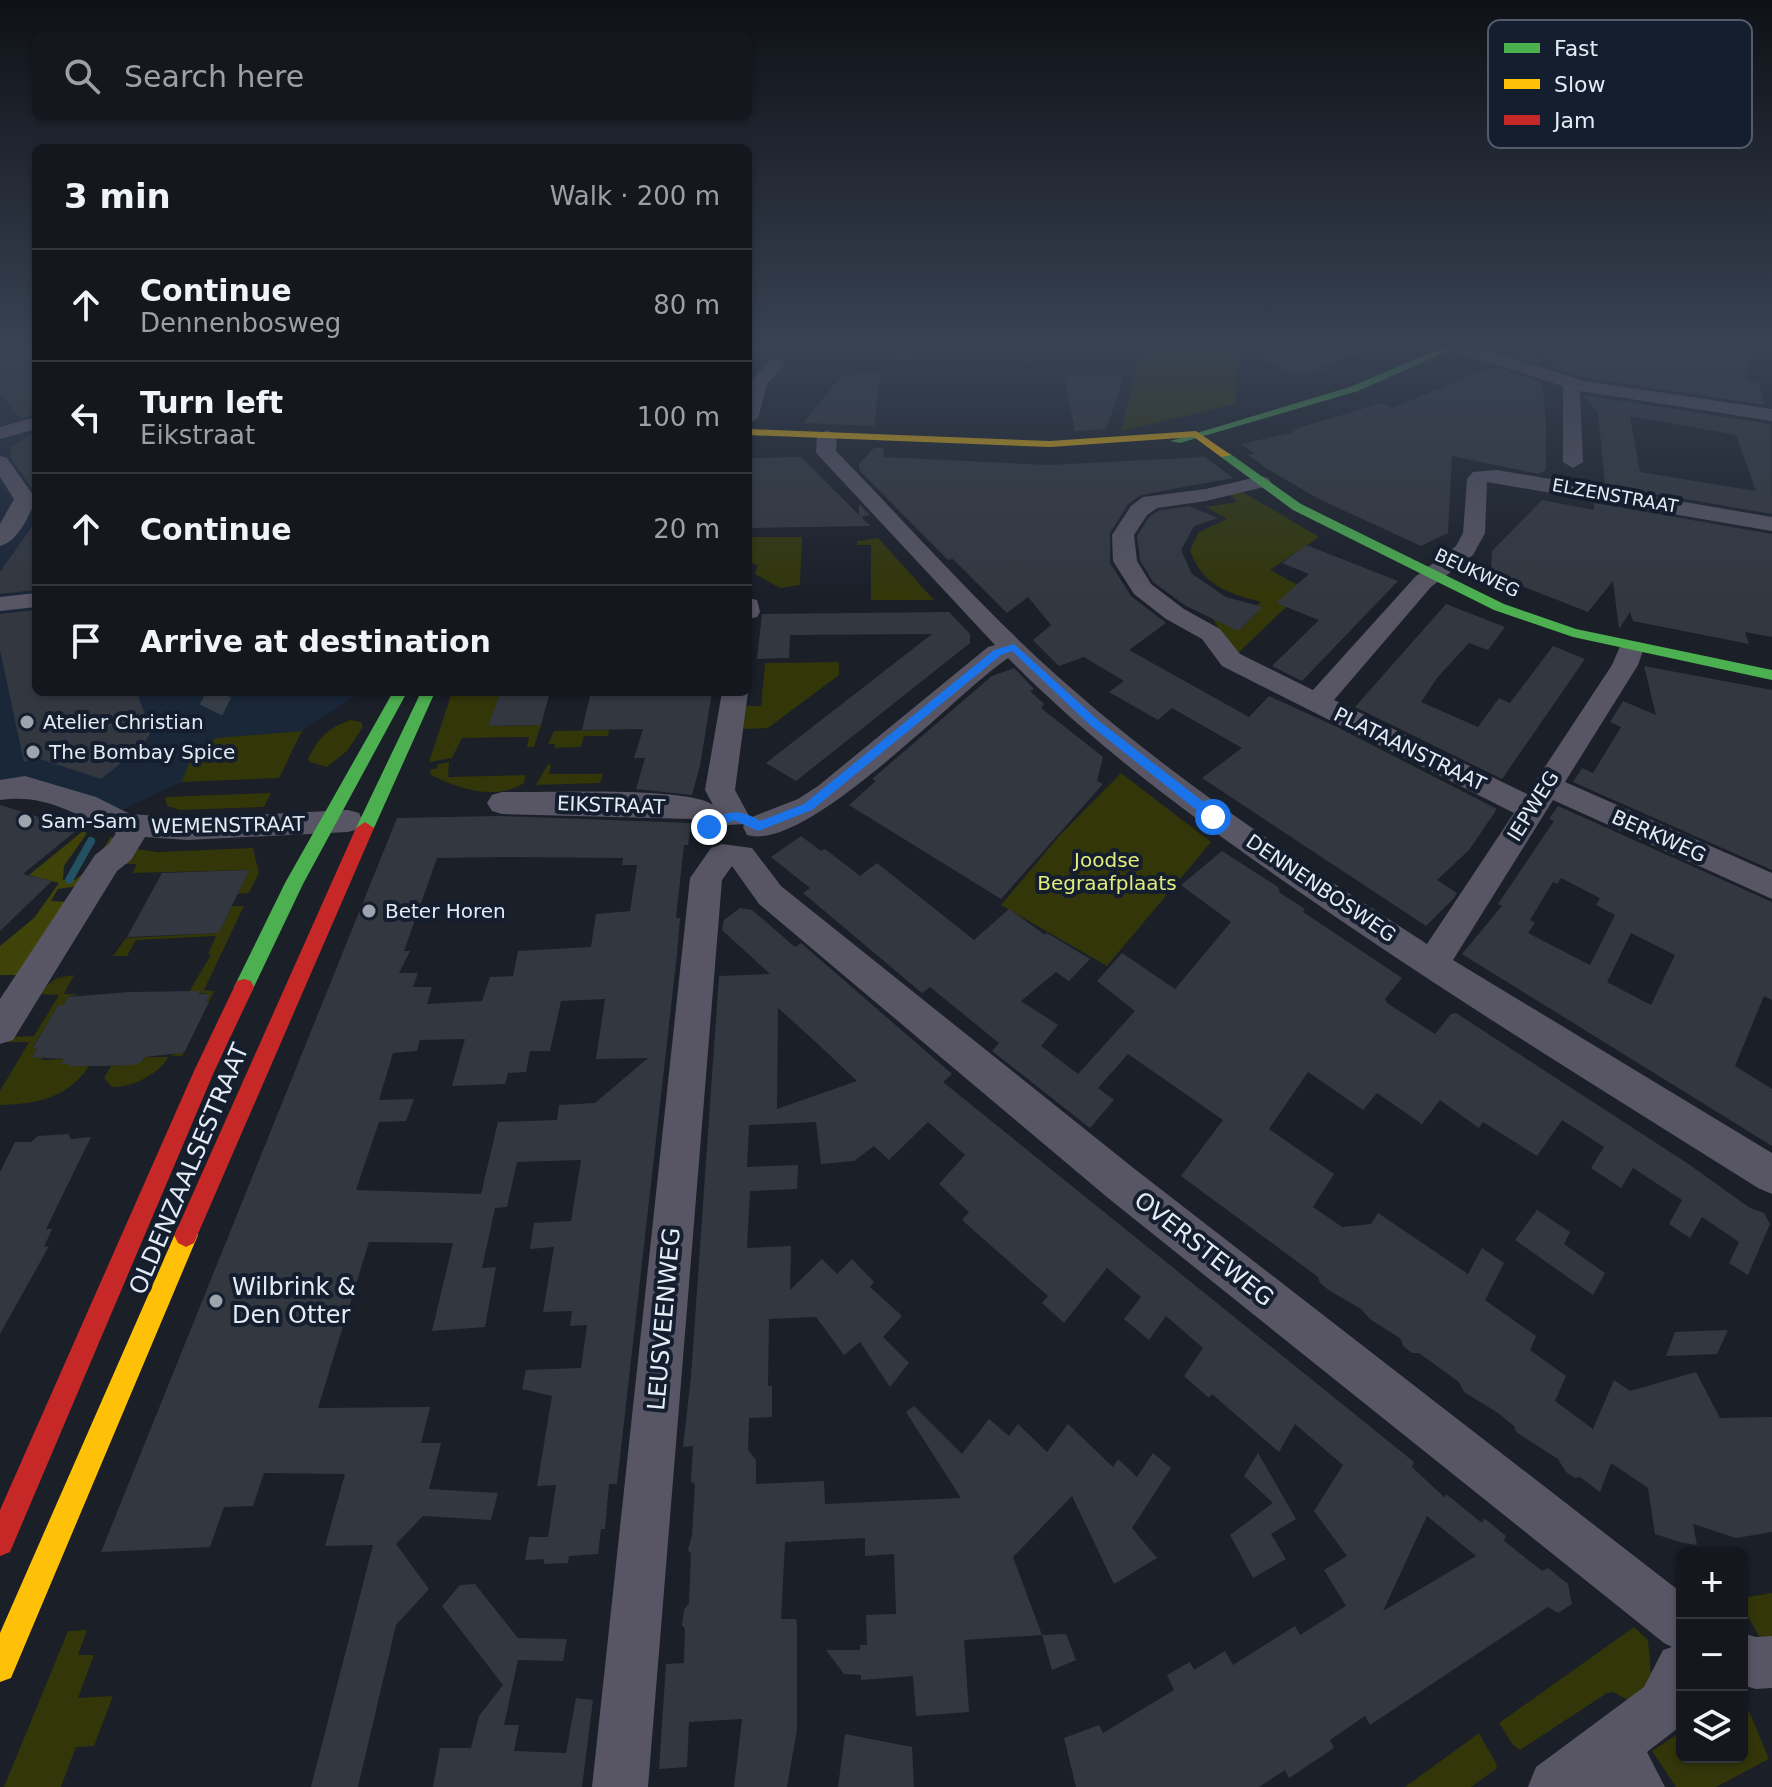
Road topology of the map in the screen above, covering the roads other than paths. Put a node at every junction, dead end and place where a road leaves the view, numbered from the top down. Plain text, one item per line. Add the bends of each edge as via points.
1 (1216, 428) edge
2 (1572, 428) edge
3 (752, 432) edge
4 (1196, 434) junction
5 (827, 440) junction
6 (752, 441) edge
7 (0, 462) edge
8 (1573, 462) dead end
9 (1261, 482) junction
10 (28, 508) edge
11 (1772, 524) edge
12 (0, 539) edge
13 (1434, 576) junction
14 (32, 600) edge
15 (0, 604) edge
16 (1014, 647) junction
17 (1631, 648) junction
18 (1772, 675) edge
19 (398, 696) edge
20 (426, 696) edge
21 (734, 696) edge
22 (1315, 704) junction
23 (0, 790) edge
24 (1539, 797) junction
25 (502, 803) dead end
26 (369, 820) junction
27 (327, 822) junction
28 (136, 826) junction
29 (734, 836) junction
30 (1772, 887) edge
31 (1433, 963) junction
32 (0, 1029) edge
33 (1772, 1175) edge
34 (0, 1542) edge
35 (1676, 1620) edge
36 (1748, 1661) edge
37 (1772, 1662) edge
38 (0, 1667) edge
39 (1676, 1681) edge
40 (1625, 1766) edge
41 (620, 1787) edge
42 (1556, 1787) edge

1 - 4 main road
2 - 8 street
3 - 5 main road
4 - 5 main road via 1050,444
4 - 9 main road, BEUKWEG
5 - 6 main road
5 - 16 street, DENNENBOSWEG via 826,452
7 - 10 street
9 - 13 main road, BEUKWEG via 1297,507
9 - 22 street via 1151,502 1123,535 1125,561 1142,589 1211,634 1231,660
10 - 12 street
11 - 13 street, ELZENSTRAAT via 1487,475 1477,479 1474,533 1465,550
13 - 17 main road, BEUKWEG via 1514,612
13 - 22 street, PLATAANSTRAAT
14 - 15 street
16 - 29 street via 997,653 808,807
16 - 31 street, DENNENBOSWEG via 1095,724 1213,817
17 - 18 main road, BEUKWEG
17 - 24 street, IEPWEG
19 - 27 main road, OLDENZAALSESTRAAT
20 - 26 main road, OLDENZAALSESTRAAT
21 - 29 street via 720,790
22 - 24 street, PLATAANSTRAAT
23 - 28 street, WEMENSTRAAT via 25,786
24 - 30 street, BERKWEG
24 - 31 street, IEPWEG
25 - 29 street, EIKSTRAAT via 699,809
26 - 27 street, WEMENSTRAAT
26 - 38 main road, OLDENZAALSESTRAAT
27 - 28 street, WEMENSTRAAT via 187,829
27 - 34 main road, OLDENZAALSESTRAAT via 204,1071
28 - 32 street via 106,863
29 - 35 street, OVERSTEWEG via 770,895 1122,1184
29 - 41 street, LEUSVEENWEG via 706,878
31 - 33 street, DENNENBOSWEG
36 - 37 street
39 - 40 street
40 - 42 street

